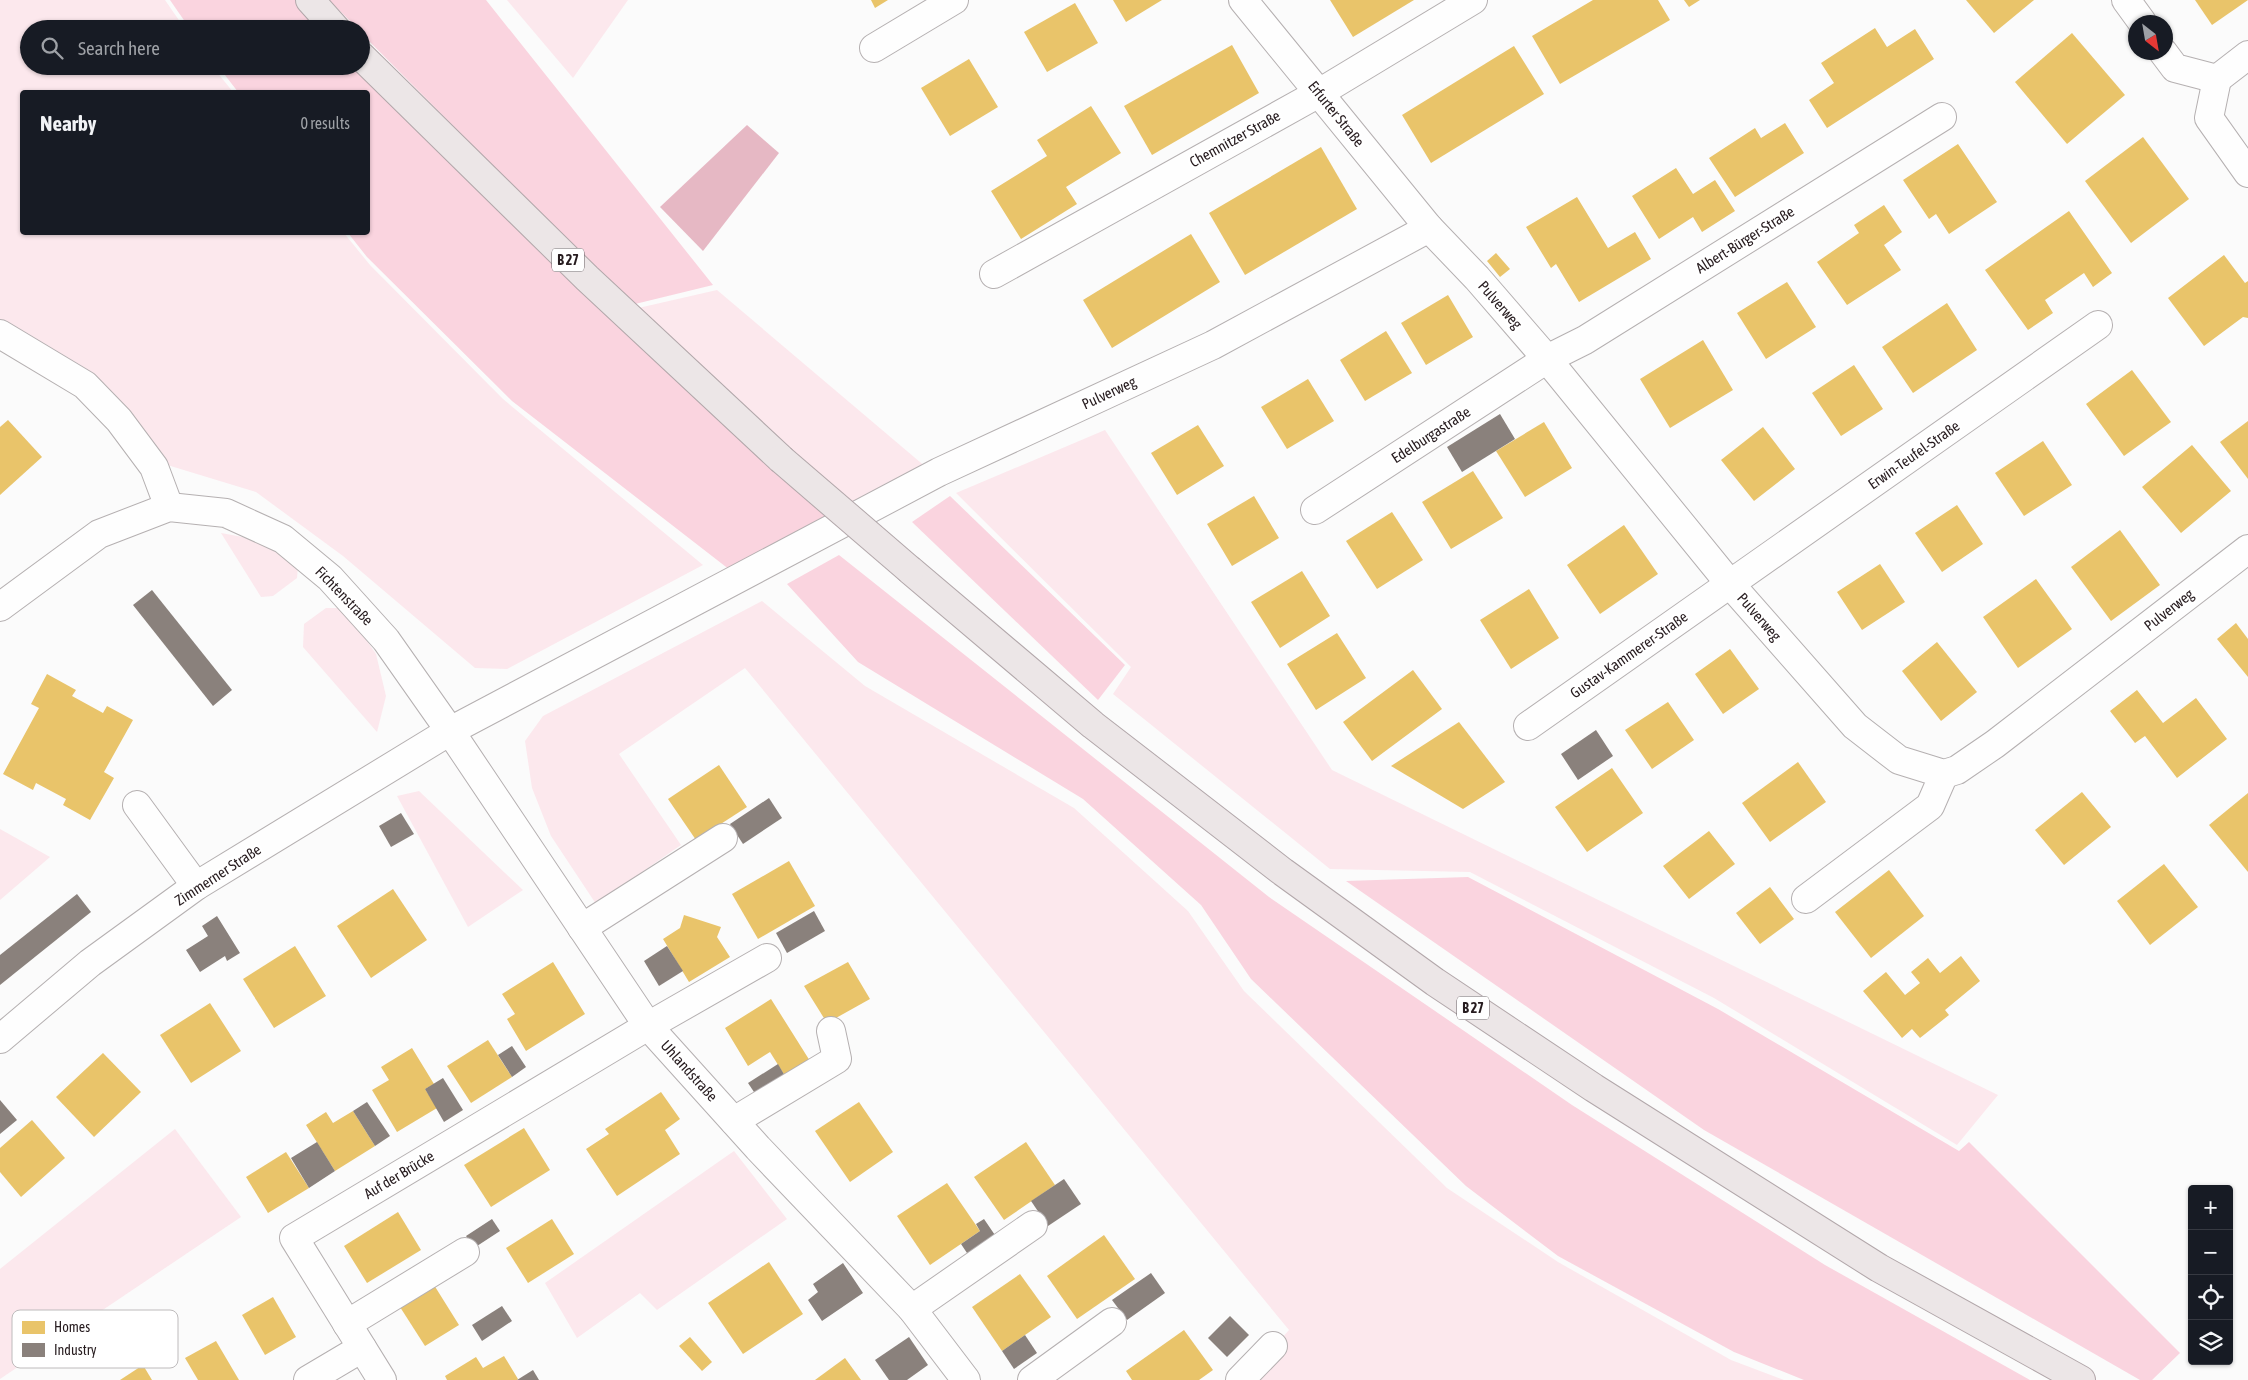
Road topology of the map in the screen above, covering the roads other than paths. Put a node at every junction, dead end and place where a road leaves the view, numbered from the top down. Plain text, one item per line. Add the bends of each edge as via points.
1 (310, 0) edge
2 (954, 0) edge
3 (1243, 0) edge
4 (1473, 0) edge
5 (2126, 0) edge
6 (2137, 15) edge
7 (328, 20) edge
8 (874, 48) dead end
9 (2248, 55) edge
10 (2169, 60) edge
11 (370, 65) edge
12 (2217, 79) junction
13 (1319, 92) junction
14 (1942, 117) dead end
15 (2248, 173) edge
16 (1429, 228) junction
17 (994, 274) dead end
18 (2098, 325) dead end
19 (0, 334) edge
20 (1547, 360) junction
21 (169, 507) junction
22 (1316, 510) dead end
23 (2248, 549) edge
24 (1730, 584) junction
25 (0, 607) edge
26 (1528, 726) dead end
27 (450, 731) junction
28 (1944, 774) junction
29 (137, 805) dead end
30 (723, 838) dead end
31 (196, 886) junction
32 (1806, 899) dead end
33 (582, 928) junction
34 (767, 958) dead end
35 (648, 1026) junction
36 (832, 1031) dead end
37 (0, 1039) edge
38 (734, 1121) junction
39 (1033, 1225) dead end
40 (465, 1252) dead end
41 (912, 1310) junction
42 (1112, 1322) dead end
43 (347, 1324) junction
44 (1272, 1346) dead end
45 (362, 1348) junction
46 (308, 1380) edge
47 (382, 1380) edge
48 (966, 1380) edge
49 (1032, 1380) edge
50 (1240, 1380) edge
51 (2081, 1380) edge

1 - 7 main road
2 - 8 street
3 - 13 street, Erfurter Straße
4 - 13 street, Chemnitzer Straße
5 - 6 street
9 - 12 street
10 - 12 street via 2174,68
11 - 51 main road, B 27, bridge via 587,278 781,459 1093,725 1283,872 1435,982 1594,1088 1879,1268
12 - 15 street via 2210,118
13 - 16 street, Erfurter Straße
13 - 17 street, Chemnitzer Straße
14 - 20 street, Albert-Bürger-Straße via 1585,340
16 - 20 street, Pulverweg
16 - 27 street, Pulverweg via 1213,345 939,472
18 - 24 street, Erwin-Teufel-Straße
19 - 21 street via 84,385 119,420 154,466
20 - 22 street, Edelburgastraße
20 - 24 street, Pulverweg
21 - 25 street, Fichtenstraße via 99,534
21 - 27 street, Fichtenstraße via 226,513 283,539 330,578 386,640
23 - 28 street, Pulverweg via 1995,744 1957,770
24 - 26 street, Gustav-Kammerer-Straße
24 - 28 street, Pulverweg via 1855,726 1899,760
27 - 31 street, Zimmerner Straße
27 - 33 street, Uhlandstraße
28 - 32 street via 1930,806
29 - 31 street
30 - 33 street
31 - 37 street, Zimmerner Straße via 90,964
33 - 35 street, Uhlandstraße
34 - 35 street
35 - 38 street, Uhlandstraße
35 - 43 street, Auf der Brücke via 294,1238
36 - 38 street via 837,1058
38 - 41 street, Uhlandstraße
39 - 41 street
40 - 43 street
41 - 48 street, Uhlandstraße
42 - 49 street
43 - 45 street, Auf der Brücke
44 - 50 street
45 - 46 street
45 - 47 street, Auf der Brücke

